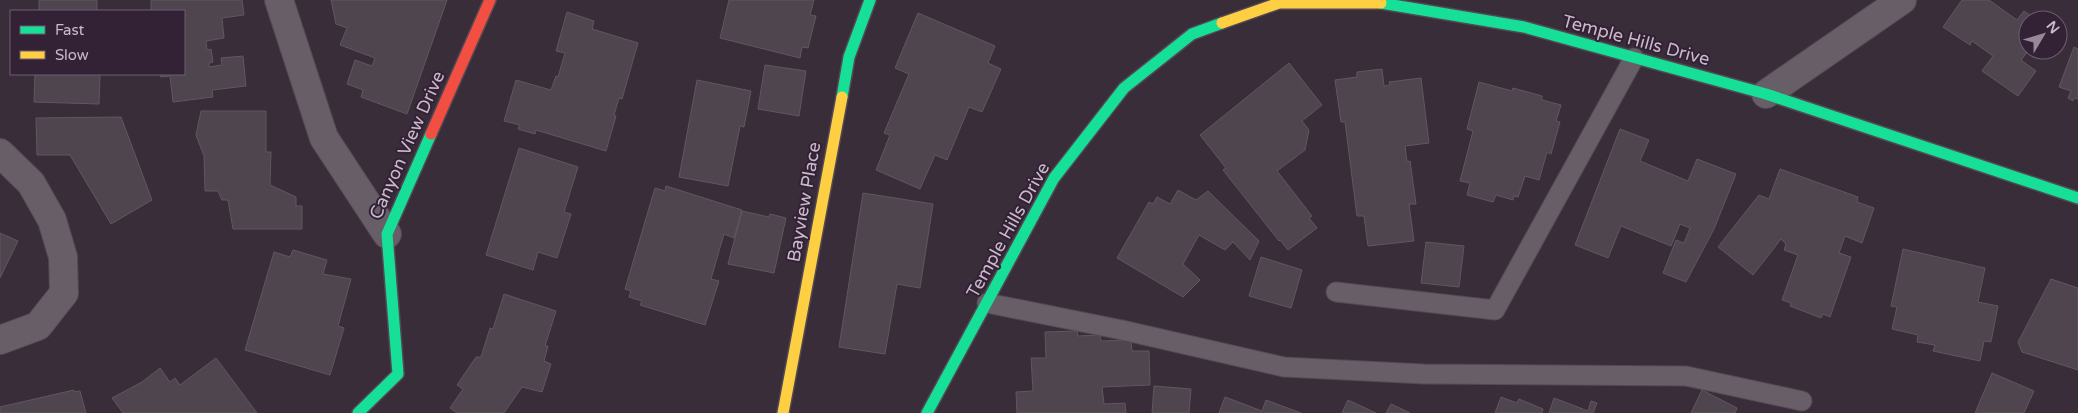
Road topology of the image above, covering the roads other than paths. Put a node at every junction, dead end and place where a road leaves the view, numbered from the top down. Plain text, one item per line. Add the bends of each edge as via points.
1 (279, 0) edge
2 (490, 0) edge
3 (870, 0) edge
4 (1902, 0) edge
5 (1634, 58) junction
6 (1766, 94) junction
7 (0, 153) edge
8 (2078, 198) edge
9 (387, 234) junction
10 (1336, 292) dead end
11 (987, 303) junction
12 (0, 340) edge
13 (1802, 400) dead end
14 (358, 413) edge
15 (783, 413) edge
16 (927, 413) edge

1 - 9 street via 324,138
2 - 9 street, Canyon View Drive
3 - 15 street, Bayview Place via 849,56
4 - 6 street
5 - 6 street, Temple Hills Drive
5 - 10 lane via 1495,310
5 - 11 street, Temple Hills Drive via 1524,28 1382,3 1279,3 1192,34 1124,88 1054,178
6 - 8 street, Temple Hills Drive
7 - 12 street via 31,183 52,220 63,257 64,293 38,326
9 - 14 street, Canyon View Drive via 398,374
11 - 13 lane via 1284,367 1424,374 1686,376
11 - 16 street, Temple Hills Drive

